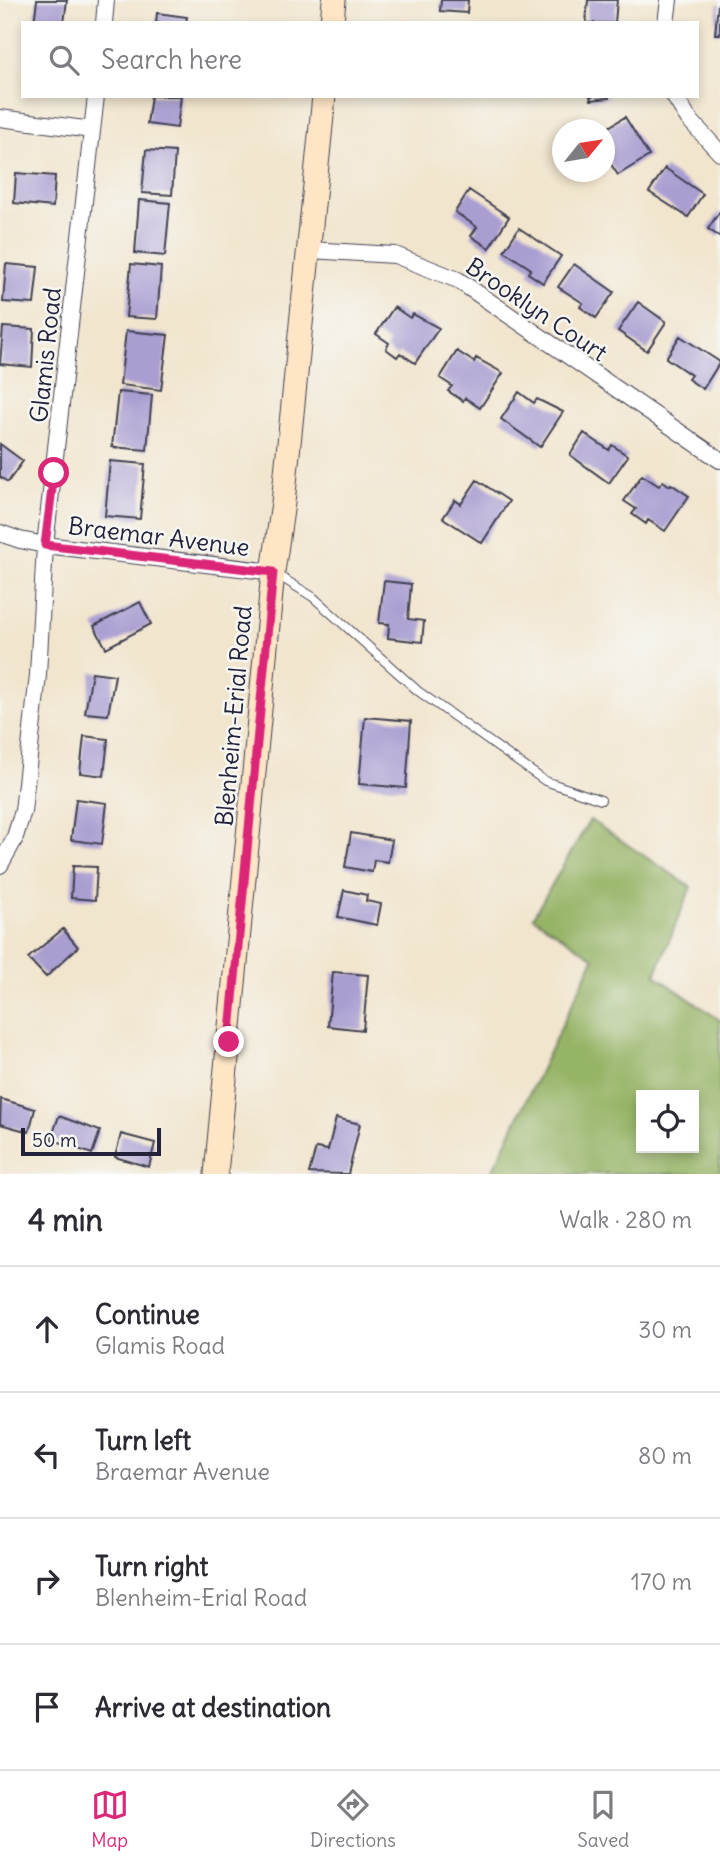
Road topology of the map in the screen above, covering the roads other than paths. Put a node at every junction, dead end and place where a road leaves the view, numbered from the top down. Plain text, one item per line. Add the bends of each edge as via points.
1 (107, 0) edge
2 (334, 0) edge
3 (668, 0) edge
4 (104, 21) edge
5 (332, 21) edge
6 (666, 21) edge
7 (96, 98) edge
8 (324, 98) edge
9 (675, 98) edge
10 (0, 117) edge
11 (92, 130) junction
12 (720, 153) edge
13 (309, 250) junction
14 (720, 460) edge
15 (0, 533) edge
16 (45, 545) junction
17 (273, 572) junction
18 (601, 800) dead end
19 (0, 865) edge
20 (216, 1174) edge

1 - 4 street
2 - 5 main road
3 - 6 street
7 - 11 street, Glamis Road
8 - 13 main road, Blenheim-Erial Road
9 - 12 street
10 - 11 street
11 - 16 street, Glamis Road
13 - 14 street, Brooklyn Court via 395,255 457,280
13 - 17 main road, Blenheim-Erial Road
15 - 16 street, Braemar Avenue
16 - 17 street, Braemar Avenue
16 - 19 street, Glamis Road via 38,675 23,811
17 - 18 lane via 313,597 418,691 545,781
17 - 20 main road, Blenheim-Erial Road

